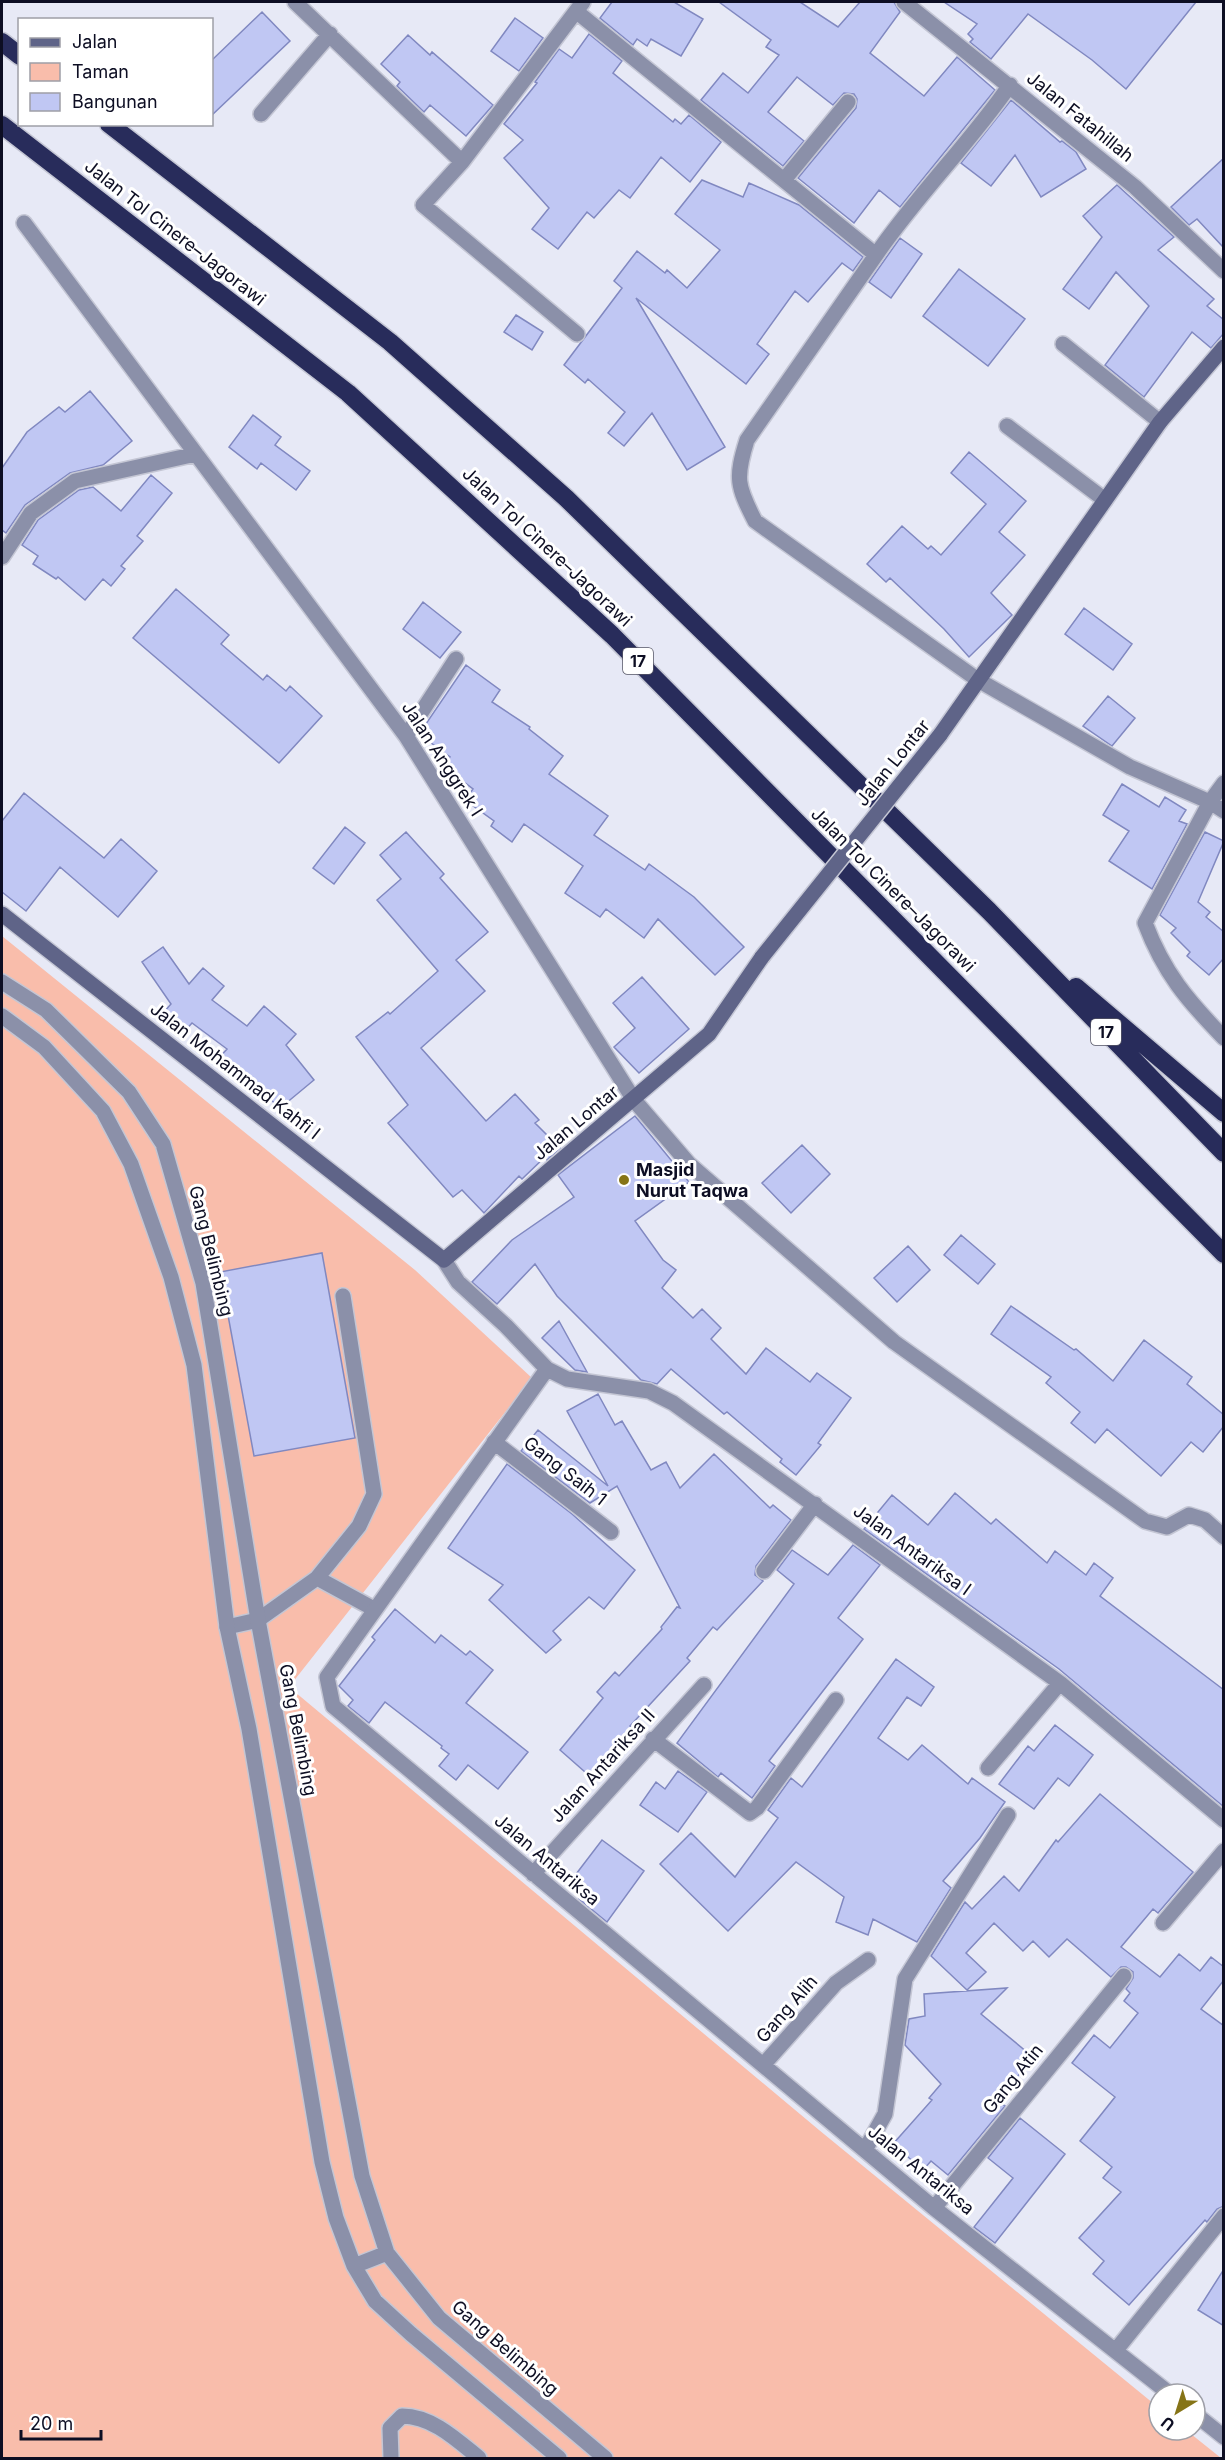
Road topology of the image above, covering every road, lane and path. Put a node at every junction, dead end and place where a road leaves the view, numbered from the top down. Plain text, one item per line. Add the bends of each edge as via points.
1 (295, 2) edge
2 (904, 2) edge
3 (580, 7) edge
4 (330, 34) junction
5 (2, 42) edge
6 (18, 54) edge
7 (1010, 85) junction
8 (848, 102) dead end
9 (261, 114) dead end
10 (2, 125) edge
11 (112, 126) edge
12 (462, 162) junction
13 (784, 180) junction
14 (24, 224) dead end
15 (876, 255) junction
16 (1224, 271) edge
17 (577, 334) dead end
18 (1063, 344) dead end
19 (1224, 347) edge
20 (1160, 422) junction
21 (1007, 426) dead end
22 (196, 454) junction
23 (1106, 500) junction
24 (2, 557) edge
25 (456, 659) dead end
26 (978, 680) junction
27 (406, 736) junction
28 (1224, 783) edge
29 (1210, 802) junction
30 (1224, 811) edge
31 (989, 911) junction
32 (2, 914) edge
33 (2, 982) edge
34 (2, 1016) edge
35 (1224, 1038) edge
36 (634, 1100) junction
37 (1224, 1113) edge
38 (1224, 1153) edge
39 (1224, 1254) edge
40 (444, 1260) junction
41 (343, 1296) dead end
42 (547, 1369) junction
43 (494, 1442) junction
44 (815, 1504) junction
45 (611, 1532) dead end
46 (1224, 1537) edge
47 (764, 1571) dead end
48 (317, 1578) junction
49 (374, 1609) junction
50 (258, 1620) junction
51 (226, 1627) junction
52 (1060, 1683) junction
53 (704, 1685) dead end
54 (836, 1700) dead end
55 (652, 1739) junction
56 (988, 1768) dead end
57 (1008, 1815) dead end
58 (1224, 1820) edge
59 (1224, 1851) edge
60 (533, 1874) junction
61 (1163, 1923) dead end
62 (868, 1960) dead end
63 (1124, 1976) dead end
64 (764, 2064) junction
65 (865, 2150) junction
66 (933, 2208) junction
67 (1224, 2216) edge
68 (387, 2253) junction
69 (354, 2266) junction
70 (1116, 2350) junction
71 (1155, 2382) edge
72 (1207, 2424) edge
73 (1224, 2437) edge
74 (391, 2458) edge
75 (479, 2458) edge
76 (559, 2458) edge
77 (605, 2458) edge

1 - 4 street
2 - 7 street, Jalan Fatahillah
3 - 12 street
3 - 13 street
4 - 9 street
4 - 12 street
5 - 6 highway
7 - 15 street
7 - 16 street, Jalan Fatahillah via 1135,187
8 - 13 street
10 - 39 highway, Jalan Tol Cinere–Jagorawi / 17 via 348,393 612,634
11 - 31 highway, 17 via 390,342 566,498
12 - 17 street via 423,205
13 - 15 street
14 - 22 street, Jalan Anggrek I
15 - 26 street via 747,440 739,466 740,492 755,521
18 - 20 street
19 - 20 street, Jalan Lontar
20 - 23 street, Jalan Lontar
21 - 23 street
22 - 24 street via 75,481 32,513
22 - 27 street, Jalan Anggrek I
23 - 26 street, Jalan Lontar
25 - 27 street
26 - 29 street via 1130,767
26 - 36 street, Jalan Lontar, bridge via 940,735 762,957 709,1034
27 - 36 street, Jalan Anggrek I
28 - 29 street
29 - 30 street
29 - 35 street via 1145,923 1156,951 1182,994
31 - 37 highway
31 - 38 highway, 17
32 - 40 street, Jalan Mohammad Kahfi I
33 - 50 street, Gang Belimbing via 46,1010 129,1092 163,1144 203,1283
34 - 51 street via 44,1047 103,1111 131,1164 171,1277 194,1365
36 - 40 street, Jalan Lontar
36 - 46 street, Jalan Anggrek I via 689,1164 894,1342 1145,1521 1167,1527 1190,1515 1204,1520
40 - 42 street via 458,1282
41 - 48 street via 374,1494 359,1526
42 - 43 street, Jalan Antariksa
42 - 44 street, Jalan Antariksa I via 567,1379 649,1392 673,1403
43 - 45 street, Gang Saih 1
43 - 49 street, Jalan Antariksa
44 - 47 street
44 - 52 street, Jalan Antariksa I
48 - 49 street
48 - 50 street
49 - 60 street, Jalan Antariksa via 327,1677 333,1706
50 - 51 street
50 - 68 street, Gang Belimbing via 362,2176
51 - 69 street via 249,1729 322,2162 336,2218
52 - 56 street
52 - 58 street, Jalan Antariksa I
53 - 55 street, Jalan Antariksa II
54 - 55 street via 750,1813
55 - 60 street, Jalan Antariksa II
57 - 65 street via 905,1979 885,2115
59 - 61 street
60 - 64 street, Jalan Antariksa
62 - 64 street, Gang Alih via 836,1983
63 - 66 street, Gang Atin
64 - 65 street, Jalan Antariksa
65 - 66 street, Jalan Antariksa
66 - 70 street, Jalan Antariksa
67 - 70 street
68 - 69 street
68 - 77 street, Gang Belimbing via 439,2318
69 - 76 street via 375,2301
70 - 71 street, Jalan Antariksa
72 - 73 street
74 - 75 street via 390,2428 402,2416 417,2416 452,2436

